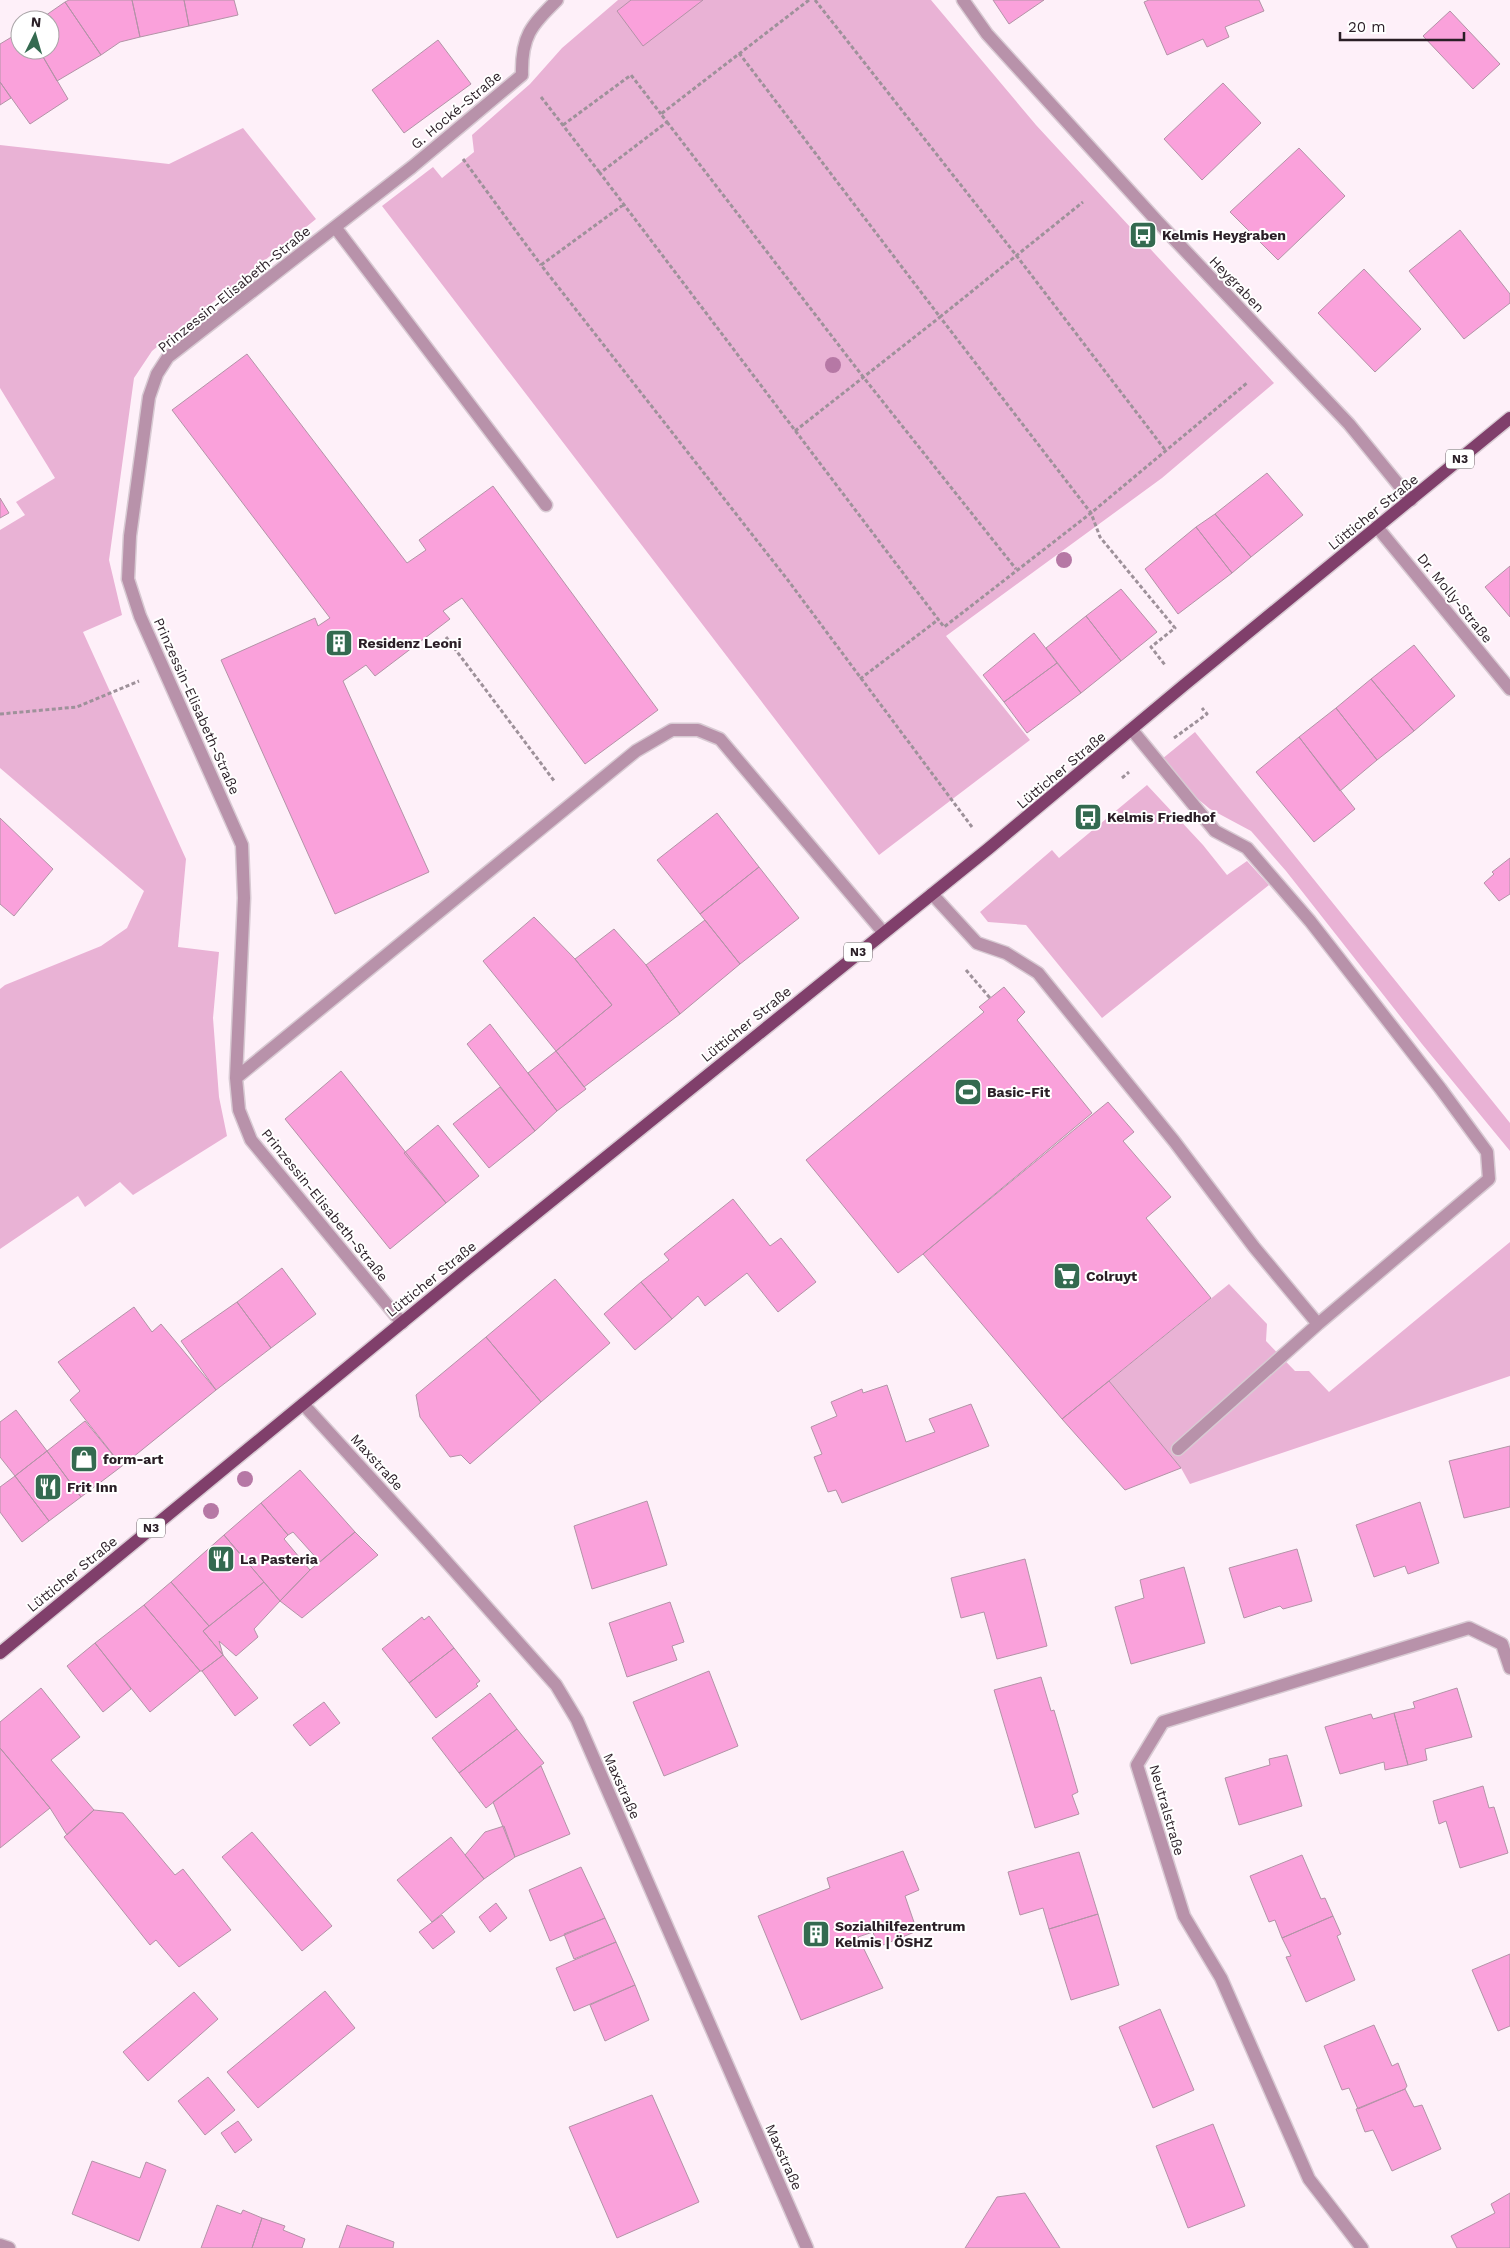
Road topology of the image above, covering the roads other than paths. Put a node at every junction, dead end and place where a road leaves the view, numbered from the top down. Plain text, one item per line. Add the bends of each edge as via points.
1 (557, 0) edge
2 (963, 0) edge
3 (412, 167) joint
4 (335, 227) junction
5 (1510, 418) edge
6 (1411, 500) junction
7 (546, 505) dead end
8 (1377, 527) junction
9 (1510, 689) edge
10 (1132, 730) junction
11 (932, 894) junction
12 (883, 932) junction
13 (236, 1078) junction
14 (402, 1323) junction
15 (1318, 1324) junction
16 (303, 1404) junction
17 (1178, 1449) dead end
18 (0, 1653) edge
19 (1510, 1668) edge
20 (807, 2248) edge
21 (1362, 2248) edge

1 - 3 street, G. Hocké-Straße via 533,24 522,55 522,75
2 - 6 street, Heygraben via 987,34 1157,221 1349,424
3 - 4 street, Prinzessin-Elisabeth-Straße
4 - 7 street
4 - 13 street, Prinzessin-Elisabeth-Straße via 168,357 157,374 149,397 130,536 128,579 140,616 242,845 244,898
5 - 6 main road, Lütticher Straße / N3
6 - 8 main road, Lütticher Straße / N3
8 - 9 street, Dr. Molly-Straße
8 - 10 main road, Lütticher Straße / N3
10 - 11 main road, Lütticher Straße / N3
10 - 15 street via 1215,830 1247,848 1310,921 1487,1152 1488,1179
11 - 12 main road, Lütticher Straße / N3
11 - 15 street via 977,943 1006,952 1038,973
12 - 13 street via 720,739 698,730 672,730 636,751
12 - 14 main road, Lütticher Straße / N3
13 - 14 street, Prinzessin-Elisabeth-Straße via 239,1110 251,1140
14 - 16 main road, Lütticher Straße / N3
15 - 17 street
16 - 18 main road, Lütticher Straße / N3
16 - 20 street, Maxstraße via 556,1685 577,1720
19 - 21 street, Neutralstraße via 1502,1644 1469,1628 1163,1722 1137,1765 1184,1916 1221,1978 1309,2179

